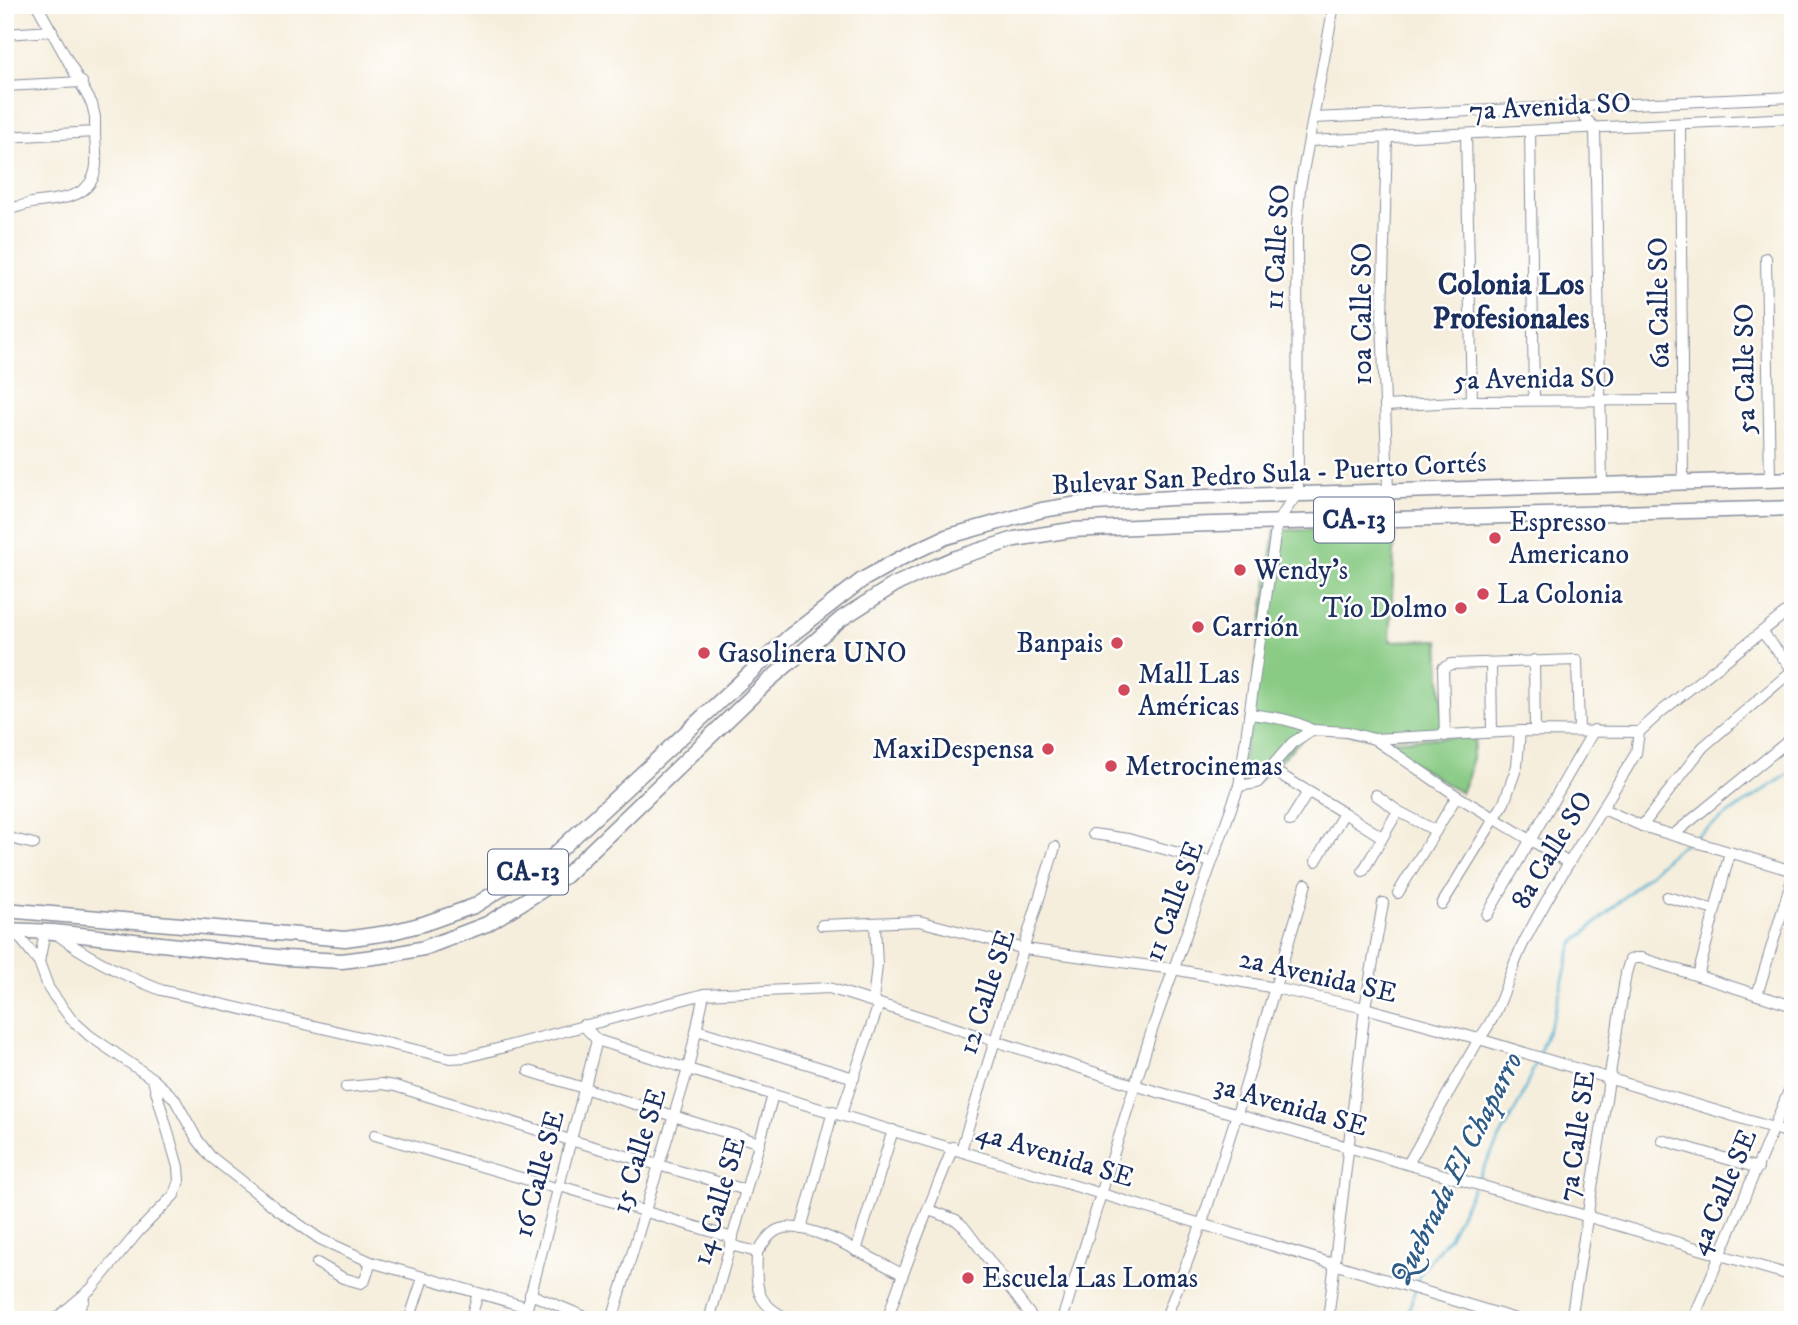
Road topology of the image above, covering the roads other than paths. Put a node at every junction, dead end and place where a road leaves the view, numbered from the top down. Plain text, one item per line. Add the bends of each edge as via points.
1 (37, 5) edge
2 (1334, 5) edge
3 (51, 31) junction
4 (5, 34) edge
5 (82, 82) junction
6 (5, 86) edge
7 (1793, 97) edge
8 (1575, 107) junction
9 (1313, 118) junction
10 (1793, 118) edge
11 (1680, 124) junction
12 (1595, 128) junction
13 (1530, 131) junction
14 (95, 132) junction
15 (1466, 134) junction
16 (5, 137) edge
17 (1387, 138) junction
18 (1309, 141) junction
19 (5, 210) edge
20 (1766, 258) dead end
21 (1534, 399) junction
22 (1683, 400) junction
23 (1472, 401) junction
24 (1600, 401) junction
25 (1386, 406) junction
26 (1793, 479) edge
27 (1770, 480) junction
28 (1683, 482) junction
29 (1602, 485) junction
30 (1388, 491) junction
31 (1298, 493) junction
32 (1793, 508) edge
33 (1277, 522) junction
34 (1793, 607) edge
35 (1762, 632) junction
36 (1534, 660) junction
37 (1491, 663) junction
38 (1793, 670) edge
39 (1250, 714) junction
40 (1312, 730) junction
41 (1579, 730) junction
42 (1594, 730) junction
43 (1520, 731) junction
44 (1535, 731) junction
45 (1492, 732) junction
46 (1639, 732) junction
47 (1446, 736) junction
48 (1793, 737) edge
49 (1374, 739) junction
50 (1269, 768) junction
51 (1239, 786) junction
52 (1308, 792) junction
53 (1376, 794) dead end
54 (1457, 796) junction
55 (1603, 809) junction
56 (1398, 811) junction
57 (1344, 813) junction
58 (1495, 818) junction
59 (1290, 821) dead end
60 (1642, 826) junction
61 (1436, 831) junction
62 (1093, 835) dead end
63 (1674, 835) junction
64 (5, 837) edge
65 (1382, 837) junction
66 (1531, 840) junction
67 (34, 844) dead end
68 (1055, 847) dead end
69 (1730, 852) junction
70 (1316, 861) dead end
71 (1211, 862) junction
72 (1569, 863) junction
73 (1363, 872) dead end
74 (1793, 873) edge
75 (1306, 884) dead end
76 (1398, 893) dead end
77 (1667, 897) dead end
78 (1383, 903) dead end
79 (1442, 904) dead end
80 (5, 910) edge
81 (1715, 910) junction
82 (1487, 915) dead end
83 (875, 924) junction
84 (822, 925) dead end
85 (10, 930) edge
86 (49, 932) junction
87 (1025, 948) junction
88 (40, 962) junction
89 (1173, 968) junction
90 (1698, 976) junction
91 (1275, 988) junction
92 (704, 994) junction
93 (1757, 995) junction
94 (876, 1003) junction
95 (1793, 1006) edge
96 (1365, 1008) junction
97 (583, 1025) junction
98 (697, 1030) junction
99 (597, 1040) junction
100 (1479, 1040) junction
101 (995, 1041) junction
102 (688, 1069) junction
103 (529, 1071) dead end
104 (854, 1078) junction
105 (153, 1079) junction
106 (1608, 1079) junction
107 (1793, 1082) edge
108 (1134, 1085) junction
109 (346, 1087) dead end
110 (585, 1088) junction
111 (773, 1095) junction
112 (837, 1112) junction
113 (1237, 1114) junction
114 (674, 1117) junction
115 (1775, 1128) junction
116 (893, 1130) junction
117 (1793, 1133) edge
118 (374, 1135) dead end
119 (570, 1140) junction
120 (1662, 1140) dead end
121 (760, 1143) junction
122 (1350, 1147) junction
123 (957, 1149) junction
124 (660, 1164) junction
125 (1408, 1164) junction
126 (1758, 1168) junction
127 (559, 1188) junction
128 (747, 1190) junction
129 (1103, 1194) junction
130 (929, 1210) junction
131 (645, 1211) junction
132 (1588, 1216) junction
133 (1202, 1223) junction
134 (801, 1229) junction
135 (732, 1241) junction
136 (856, 1251) junction
137 (758, 1252) junction
138 (1721, 1255) junction
139 (371, 1262) junction
140 (317, 1263) dead end
141 (1335, 1263) junction
142 (902, 1274) junction
143 (1793, 1276) edge
144 (423, 1278) junction
145 (92, 1289) junction
146 (478, 1294) junction
147 (530, 1294) junction
148 (527, 1307) junction
149 (771, 1316) edge
150 (410, 1317) dead end
151 (54, 1320) edge
152 (71, 1320) edge
153 (470, 1320) edge
154 (524, 1320) edge
155 (593, 1320) edge
156 (612, 1320) edge
157 (709, 1320) edge
158 (791, 1320) edge
159 (887, 1320) edge
160 (1034, 1320) edge
161 (1062, 1320) edge
162 (1165, 1320) edge
163 (1328, 1320) edge
164 (1519, 1320) edge
165 (1571, 1320) edge
166 (1693, 1320) edge

1 - 3 street
2 - 9 street, 11 Calle SO
3 - 4 street
3 - 5 street
5 - 6 street
5 - 14 street via 92,104
7 - 8 street, 7a Avenida SO
8 - 9 street, 7a Avenida SO
8 - 12 street
9 - 18 street, 11 Calle SO
10 - 11 street, 7a Avenida SO
11 - 12 street, 7a Avenida SO
11 - 22 street, 6a Calle SO
12 - 13 street, 7a Avenida SO
12 - 24 street
13 - 15 street, 7a Avenida SO
13 - 21 street
14 - 16 street
14 - 19 street via 96,167 80,194
15 - 17 street, 7a Avenida SO
15 - 23 street
17 - 18 street, 7a Avenida SO
17 - 25 street, 10a Calle SO via 1382,316
18 - 31 street, 11 Calle SO via 1297,226
20 - 27 street, 5a Calle SO
21 - 23 street, 5a Avenida SO
21 - 24 street, 5a Avenida SO
22 - 24 street, 5a Avenida SO
22 - 28 street, 6a Calle SO
23 - 25 street, 5a Avenida SO
24 - 29 street
25 - 30 street, 10a Calle SO
26 - 27 highway, Bulevar San Pedro Sula - Puerto Cortés / CA-13
27 - 28 highway, Bulevar San Pedro Sula - Puerto Cortés / CA-13
28 - 29 highway, Bulevar San Pedro Sula - Puerto Cortés / CA-13
29 - 30 highway, Bulevar San Pedro Sula - Puerto Cortés / CA-13
30 - 31 highway, Bulevar San Pedro Sula - Puerto Cortés / CA-13
31 - 33 street, 11 Calle SE
31 - 80 highway, Bulevar San Pedro Sula - Puerto Cortés / CA-13 via 1067,506 958,533 901,558 862,580 790,636 551,858 474,906 423,924 345,939
32 - 33 highway, Bulevar San Pedro Sula - Puerto Cortés / CA-13
33 - 39 street, 11 Calle SE
33 - 86 highway, Bulevar San Pedro Sula - Puerto Cortés / CA-13 via 1071,530 1015,539 894,585 841,619 767,682 565,876 487,925 424,948 342,961
34 - 35 street
35 - 38 street
35 - 46 street
36 - 37 street
36 - 41 street via 1577,660
36 - 44 street
37 - 45 street
37 - 47 street via 1443,668
38 - 60 street via 1703,747
39 - 40 street via 1282,718
39 - 51 street, 11 Calle SE
40 - 49 street
40 - 50 street via 1292,743
41 - 42 street
41 - 44 street
42 - 46 street
42 - 66 street
43 - 44 street
43 - 45 street
43 - 58 street via 1517,766
45 - 47 street
46 - 55 street, 8a Calle SO via 1636,753
47 - 49 street
48 - 63 street
49 - 54 street
50 - 51 street via 1257,783
50 - 52 street
51 - 71 street, 11 Calle SE
52 - 57 street
52 - 59 street
53 - 56 street
54 - 58 street
54 - 61 street
55 - 60 street
55 - 72 street, 8a Calle SO
56 - 61 street
56 - 65 street
57 - 65 street
57 - 70 street
58 - 66 street
58 - 79 street
60 - 63 street
61 - 76 street
62 - 71 street via 1128,839
63 - 69 street
64 - 67 street
65 - 73 street
66 - 72 street
66 - 82 street
68 - 87 street, 12 Calle SE
69 - 74 street
69 - 81 street
71 - 89 street, 11 Calle SE
72 - 100 street, 8a Calle SO via 1523,944 1498,1009
74 - 93 street
75 - 91 street
77 - 81 street
78 - 96 street
81 - 90 street
83 - 84 street, 2a Avenida SE
83 - 87 street, 2a Avenida SE via 919,921
83 - 94 street
85 - 86 highway, Bulevar San Pedro Sula - Puerto Cortés / CA-13
85 - 88 street
86 - 88 street
86 - 97 street via 128,977 161,990 450,1058
87 - 89 street, 2a Avenida SE
87 - 101 street, 12 Calle SE
88 - 105 street via 49,989 71,1019
89 - 91 street, 2a Avenida SE
89 - 108 street, 11 Calle SE
90 - 93 street
90 - 106 street, 7a Calle SE via 1641,958 1630,960
91 - 96 street, 2a Avenida SE
91 - 113 street
92 - 94 street, 3a Avenida SE via 829,988
92 - 97 street
92 - 98 street, 15 Calle SE
93 - 95 street
94 - 101 street, 3a Avenida SE
94 - 104 street
96 - 100 street, 2a Avenida SE
96 - 122 street
97 - 99 street, 4a Avenida SE
98 - 102 street, 15 Calle SE
98 - 104 street
99 - 102 street, 4a Avenida SE
99 - 110 street, 16 Calle SE
100 - 106 street, 2a Avenida SE
100 - 125 street, 8a Calle SO
101 - 108 street, 3a Avenida SE
101 - 123 street, 12 Calle SE
102 - 111 street, 4a Avenida SE
102 - 114 street, 15 Calle SE
103 - 110 street
104 - 112 street
105 - 139 street via 174,1098 210,1156 320,1239
105 - 145 street via 179,1181 174,1195
106 - 115 street, 2a Avenida SE
106 - 132 street, 7a Calle SE
107 - 115 street, 4a Calle SE
108 - 113 street, 3a Avenida SE
108 - 129 street, 11 Calle SE
109 - 119 street via 396,1086
110 - 114 street
110 - 119 street, 16 Calle SE
111 - 112 street, 4a Avenida SE
111 - 121 street, 14 Calle SE
112 - 116 street, 4a Avenida SE
112 - 134 street
113 - 122 street, 3a Avenida SE
113 - 133 street
114 - 121 street
114 - 124 street, 15 Calle SE
115 - 117 street, 2a Avenida SE
115 - 126 street, 4a Calle SE
116 - 123 street, 4a Avenida SE
116 - 136 street
118 - 127 street
119 - 124 street
119 - 127 street, 16 Calle SE
120 - 126 street
121 - 128 street, 14 Calle SE
122 - 125 street, 3a Avenida SE
122 - 141 street
123 - 129 street, 4a Avenida SE
123 - 130 street, 12 Calle SE
124 - 128 street
124 - 131 street, 15 Calle SE
125 - 132 street, 3a Avenida SE
126 - 138 street, 4a Calle SE
127 - 131 street
127 - 147 street, 16 Calle SE
128 - 135 street, 14 Calle SE
129 - 133 street, 4a Avenida SE
129 - 161 street, 11 Calle SE
130 - 142 street, 12 Calle SE
130 - 160 street via 964,1227
131 - 135 street
131 - 156 street, 15 Calle SE
132 - 138 street, 3a Avenida SE
132 - 165 street, 7a Calle SE
133 - 141 street, 4a Avenida SE
133 - 162 street
134 - 136 street
134 - 137 street via 778,1229
135 - 137 street
135 - 157 street, 14 Calle SE
136 - 142 street
137 - 149 street via 760,1295
138 - 143 street, 3a Avenida SE
138 - 166 street, 4a Calle SE
139 - 140 street via 361,1283
139 - 144 street
141 - 163 street
141 - 164 street, 4a Avenida SE
142 - 159 street, 12 Calle SE
144 - 146 street
144 - 150 street
145 - 151 street
145 - 152 street
146 - 148 street
146 - 153 street
147 - 148 street, 16 Calle SE
147 - 155 street
148 - 154 street, 16 Calle SE
149 - 158 street

